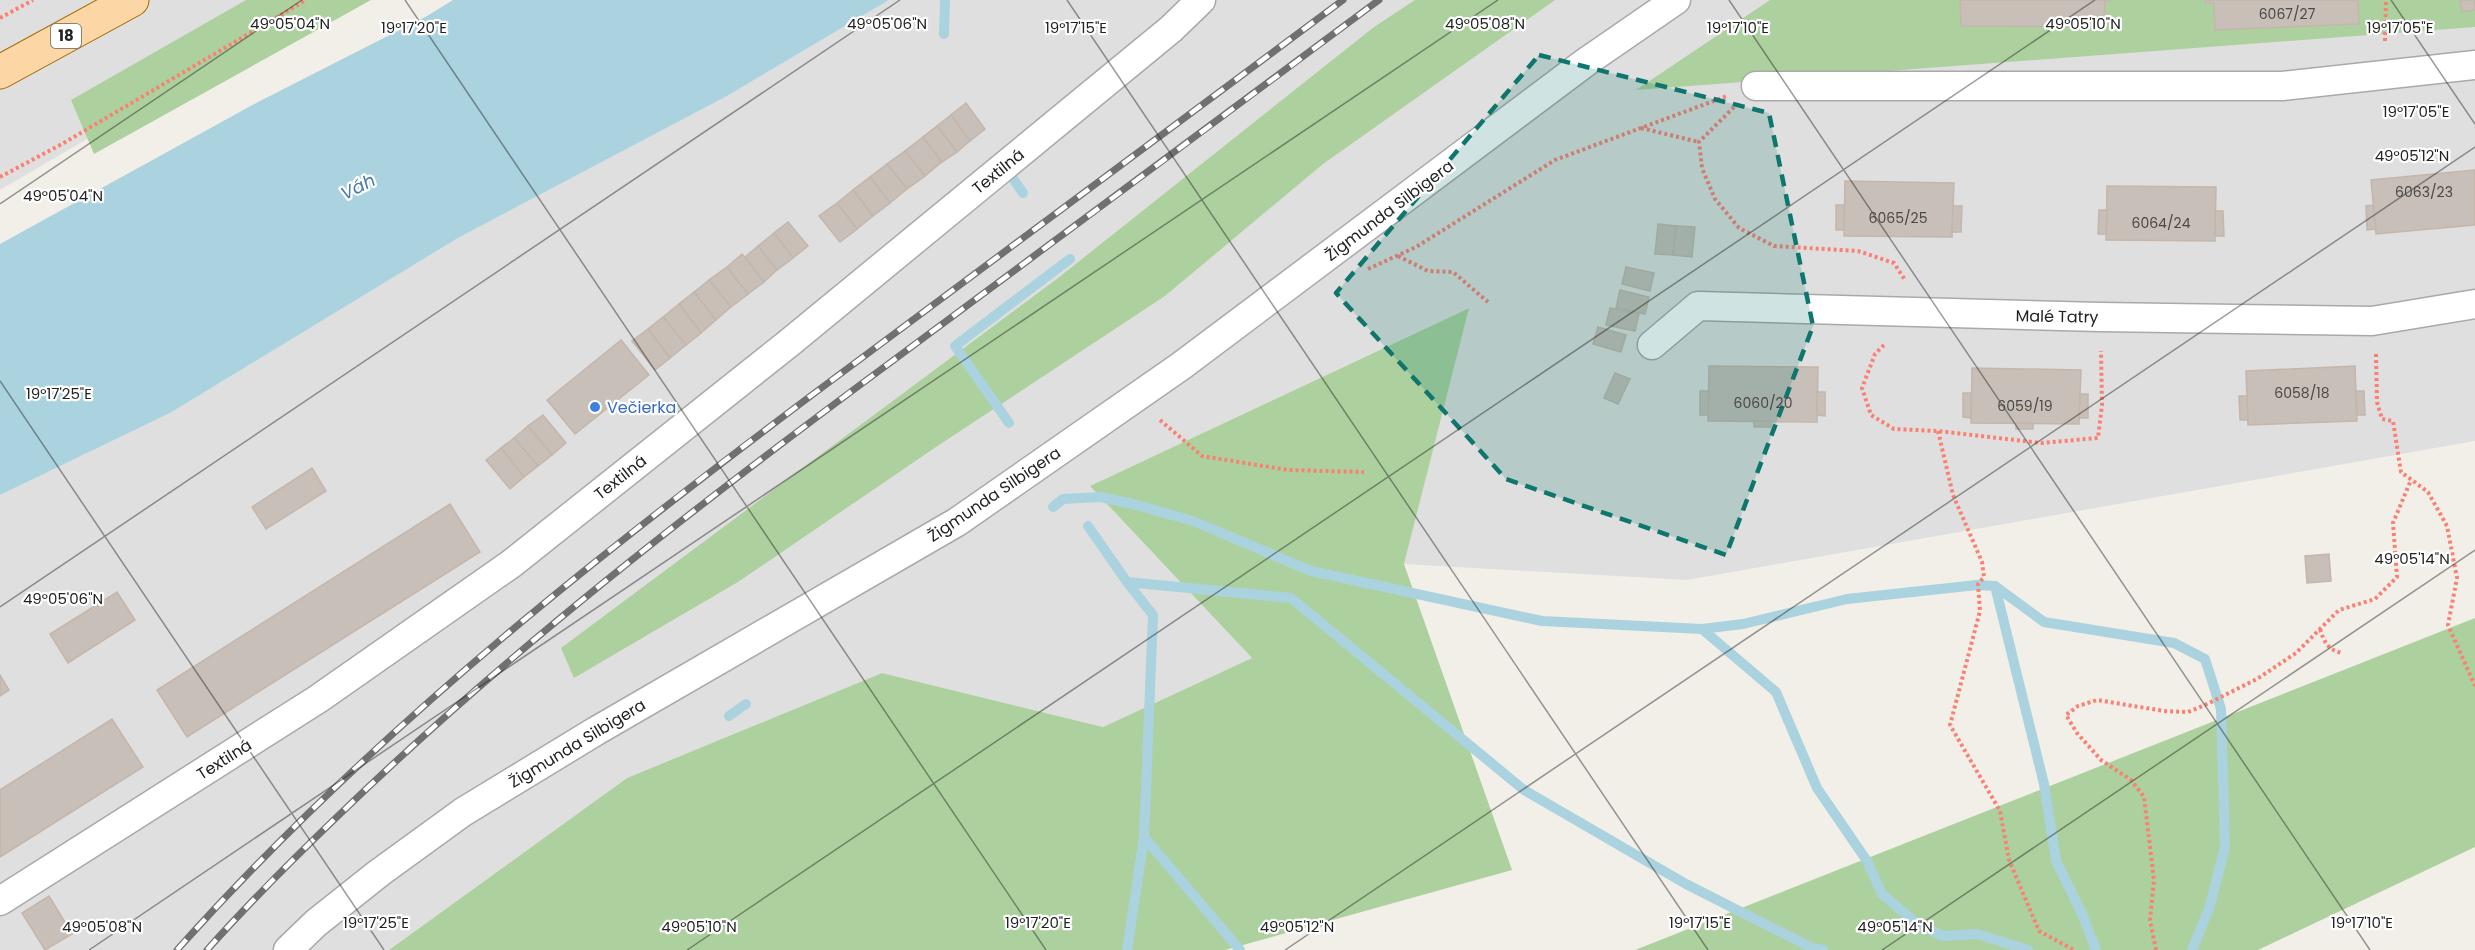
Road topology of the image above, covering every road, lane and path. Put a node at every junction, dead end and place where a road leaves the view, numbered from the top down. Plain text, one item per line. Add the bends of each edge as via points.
1 (33, 0) edge
2 (132, 0) edge
3 (306, 0) edge
4 (1201, 0) edge
5 (1676, 0) edge
6 (2386, 0) edge
7 (0, 18) edge
8 (2475, 65) edge
9 (0, 72) edge
10 (2385, 75) junction
11 (1756, 86) junction
12 (1641, 128) junction
13 (1699, 142) junction
14 (0, 177) edge
15 (1397, 256) junction
16 (1316, 265) junction
17 (1488, 302) dead end
18 (2475, 304) edge
19 (1912, 312) junction
20 (2100, 317) junction
21 (2372, 321) junction
22 (1652, 345) dead end
23 (1133, 399) junction
24 (1938, 430) junction
25 (1364, 471) dead end
26 (2411, 480) junction
27 (2320, 629) junction
28 (2342, 653) dead end
29 (2475, 686) edge
30 (0, 901) edge
31 (288, 950) edge
32 (2074, 950) edge
33 (2156, 950) edge

1 - 7 path
2 - 9 main road, 18
3 - 14 path
4 - 30 street, Textilná via 1172,29 789,343 511,564 318,699
5 - 16 street, Žigmunda Silbigera via 1586,62
6 - 10 path
8 - 10 street
10 - 11 street via 2282,86
11 - 12 path
11 - 13 path
12 - 13 path
12 - 15 path via 1555,160
13 - 19 path via 1702,168 1715,199 1739,228 1774,246 1858,251 1894,263 1907,282
15 - 16 path via 1339,283
15 - 17 path via 1428,271 1453,272
16 - 23 street, Žigmunda Silbigera
18 - 21 street, Malé Tatry
19 - 20 street, Malé Tatry
19 - 22 street, Malé Tatry via 1698,306
19 - 24 path via 1875,354 1862,388 1871,415 1894,429
20 - 21 street, Malé Tatry
20 - 24 path via 2102,405 2098,438 2041,443
21 - 26 path via 2378,362 2377,402 2382,419 2393,421 2401,472
23 - 25 path via 1202,456 1288,470
23 - 31 street, Žigmunda Silbigera via 957,522 463,812 361,887
24 - 32 path via 1953,495 1982,562 1984,577 1978,584 1980,611 1950,725 2000,811 2009,860 2039,932
26 - 27 path via 2393,523 2397,577 2375,599 2339,610
26 - 29 path via 2428,492 2447,526 2457,579 2448,626
27 - 28 path via 2327,646
27 - 33 path via 2296,653 2257,679 2188,712 2097,700 2066,715 2101,760 2131,780 2144,797 2154,880 2150,920

